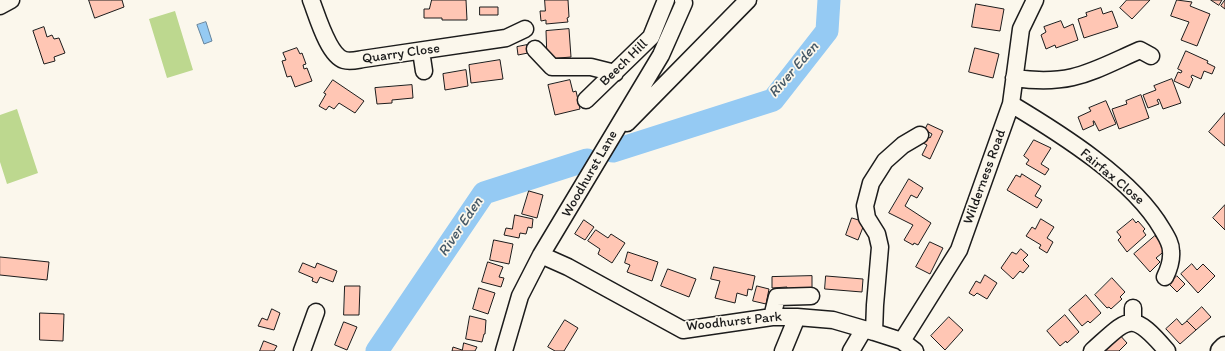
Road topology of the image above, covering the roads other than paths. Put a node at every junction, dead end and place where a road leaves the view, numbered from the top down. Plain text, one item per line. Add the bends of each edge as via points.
1 (11, 0) edge
2 (311, 0) edge
3 (666, 0) edge
4 (683, 0) edge
5 (748, 0) edge
6 (1035, 0) edge
7 (0, 6) edge
8 (525, 29) dead end
9 (1143, 47) dead end
10 (535, 49) dead end
11 (420, 51) junction
12 (424, 72) dead end
13 (615, 73) junction
14 (1014, 78) junction
15 (586, 100) dead end
16 (1011, 104) junction
17 (920, 135) dead end
18 (608, 142) junction
19 (541, 255) junction
20 (1165, 277) dead end
21 (811, 296) dead end
22 (316, 312) dead end
23 (772, 317) junction
24 (797, 317) junction
25 (869, 331) junction
26 (902, 341) junction
27 (1225, 347) edge
28 (302, 351) edge
29 (504, 351) edge
30 (783, 351) edge
31 (851, 351) edge
32 (915, 351) edge
33 (1092, 351) edge
34 (1167, 351) edge
35 (1221, 351) edge

1 - 7 street
2 - 11 street, Quarry Close via 330,46 335,55 344,60
3 - 13 street, Beech Hill via 651,37
4 - 18 street, Woodhurst Lane via 684,3 661,55
5 - 18 street
6 - 14 street, Wilderness Road via 1021,29
8 - 11 street, Quarry Close via 506,38
9 - 14 street via 1076,78 1037,81
10 - 13 street via 552,68 591,67
11 - 12 street
13 - 15 street, Beech Hill
14 - 16 street, Wilderness Road
16 - 20 street, Fairfax Close via 1099,163 1137,195 1155,217 1170,244 1171,263
16 - 26 street, Wilderness Road via 959,250
17 - 25 street via 903,145 885,161 871,183 865,206 867,218 877,234 880,247 875,305
18 - 19 street, Woodhurst Lane
19 - 23 street, Woodhurst Park via 568,267 682,330
19 - 29 street, Woodhurst Lane via 520,296
21 - 23 street via 777,296
22 - 28 street
23 - 24 street, Woodhurst Park
24 - 25 street, Woodhurst Park via 833,320
24 - 30 street
25 - 26 street, Woodhurst Park
25 - 31 street
26 - 32 street, Woodhurst Park
27 - 35 main road
33 - 34 street via 1120,326 1129,322 1133,315

